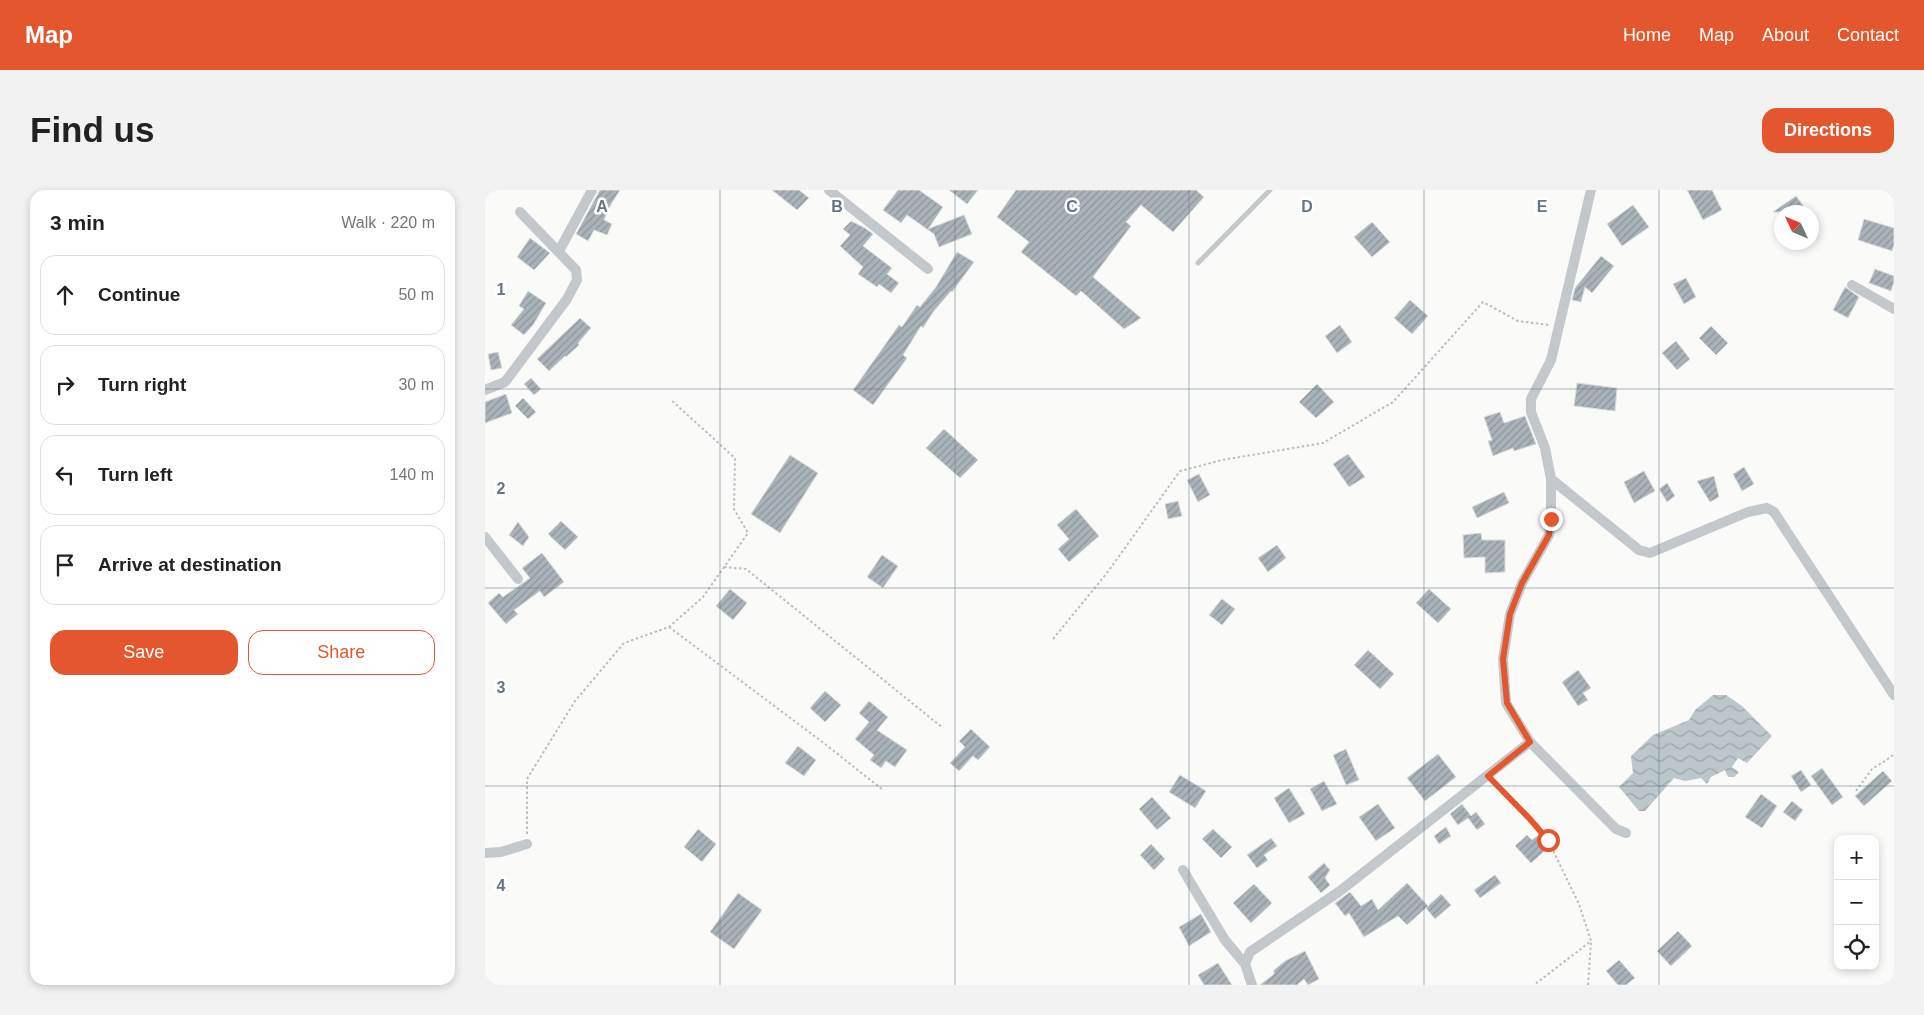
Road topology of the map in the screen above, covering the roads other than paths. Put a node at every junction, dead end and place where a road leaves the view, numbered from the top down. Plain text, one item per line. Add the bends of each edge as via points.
1 (592, 190) edge
2 (829, 190) edge
3 (1270, 190) edge
4 (1591, 190) edge
5 (520, 212) dead end
6 (559, 251) junction
7 (1198, 263) dead end
8 (928, 269) dead end
9 (1851, 285) dead end
10 (1894, 309) edge
11 (485, 390) edge
12 (1551, 479) junction
13 (485, 537) edge
14 (518, 579) dead end
15 (1894, 695) edge
16 (1530, 742) junction
17 (1626, 833) dead end
18 (527, 844) road end
19 (485, 852) edge
20 (1183, 870) dead end
21 (1245, 964) junction
22 (1252, 985) edge

1 - 6 street
2 - 8 street
3 - 7 lane
4 - 12 street via 1551,360 1531,399 1531,412 1545,448
5 - 6 street
6 - 11 street via 576,270 577,280 567,299 505,382
9 - 10 street
12 - 15 street via 1639,550 1649,553 1747,512 1767,508 1774,512
12 - 16 street via 1549,535 1522,583 1510,614 1503,659 1507,703
13 - 14 street
16 - 17 street via 1617,830
16 - 21 street via 1340,891 1250,952
18 - 19 street via 501,852
20 - 21 street via 1225,940
21 - 22 street

